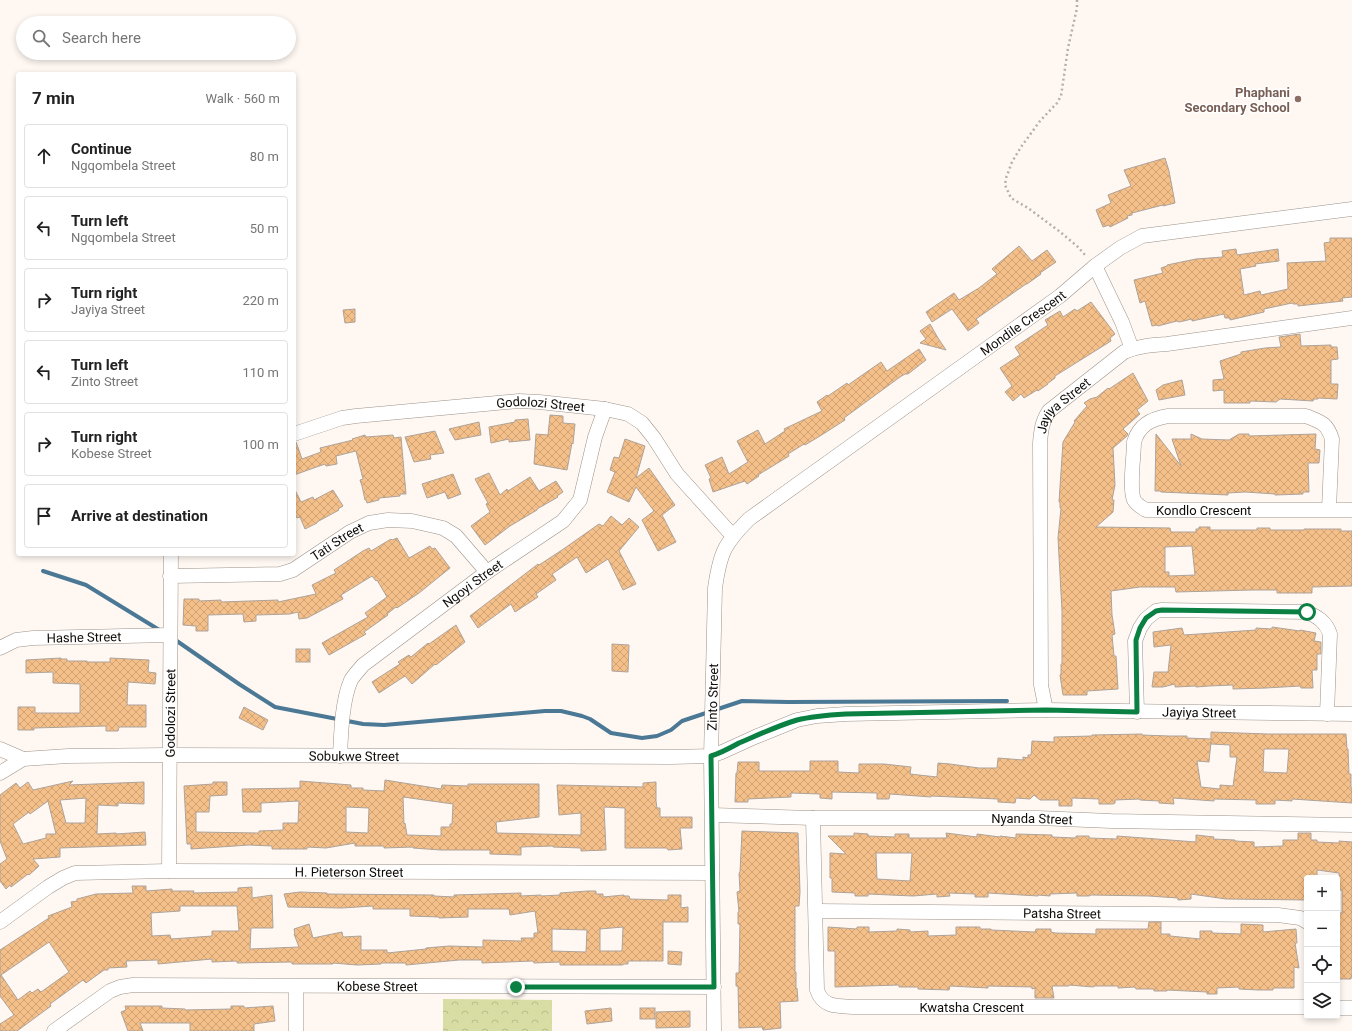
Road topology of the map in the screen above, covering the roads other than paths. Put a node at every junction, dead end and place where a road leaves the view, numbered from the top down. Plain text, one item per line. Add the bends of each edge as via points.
1 (1352, 209) edge
2 (1094, 266) junction
3 (1352, 318) edge
4 (1132, 349) junction
5 (605, 409) junction
6 (296, 433) edge
7 (1329, 509) junction
8 (1352, 510) edge
9 (732, 535) junction
10 (171, 556) edge
11 (487, 572) junction
12 (170, 576) junction
13 (170, 635) junction
14 (0, 648) edge
15 (1046, 710) junction
16 (1137, 712) junction
17 (1327, 714) junction
18 (1352, 714) edge
19 (0, 749) edge
20 (169, 755) junction
21 (340, 756) junction
22 (711, 756) junction
23 (23, 760) junction
24 (0, 773) edge
25 (712, 815) junction
26 (813, 818) junction
27 (1352, 824) edge
28 (169, 871) junction
29 (712, 873) junction
30 (816, 911) junction
31 (1304, 920) edge
32 (0, 922) edge
33 (296, 987) junction
34 (714, 987) junction
35 (1304, 1007) edge
36 (1340, 1008) edge
37 (1352, 1008) edge
38 (54, 1031) edge
39 (296, 1031) edge
40 (714, 1031) edge

1 - 2 street, Mondile Crescent via 1142,236
2 - 4 street via 1122,322
2 - 9 street, Mondile Crescent via 1060,296 749,519
3 - 4 street, Jayiya Street
4 - 15 street, Jayiya Street via 1124,352 1048,411 1041,429 1041,685
5 - 6 street, Godolozi Street via 539,402 501,402 342,418
5 - 9 street, Godolozi Street via 628,414 642,423 677,474
5 - 11 street, Ngoyi Street via 595,437 580,500 563,521
7 - 7 street, Kondlo Crescent via 1152,510 1141,507 1135,501 1132,492 1134,442 1143,426 1156,418 1168,416 1306,416 1325,424 1332,439
7 - 8 street, Kondlo Crescent
9 - 22 street, Zinto Street via 723,549 715,588
10 - 12 street, Godolozi Street
11 - 12 street, Tati Street via 456,536 443,528 412,521 388,520 369,523 350,532 293,570 280,574
11 - 21 street, Ngoyi Street via 363,665 351,681 346,700
12 - 13 street, Godolozi Street
13 - 14 street, Hashe Street via 33,638 16,640
13 - 20 street, Godolozi Street
15 - 16 street, Jayiya Street
15 - 22 street, Jayiya Street via 817,716 778,727
16 - 17 street, Jayiya Street
16 - 17 street via 1136,640 1146,618 1162,610 1307,612 1322,620 1330,634
17 - 18 street, Jayiya Street
19 - 23 street
20 - 21 street, Sobukwe Street
20 - 23 street, Sobukwe Street via 68,756
20 - 28 street, Godolozi Street
21 - 22 street, Sobukwe Street
22 - 25 street, Zinto Street
23 - 24 street, Sobukwe Street
25 - 26 street, Nyanda Street
25 - 29 street, Zinto Street
26 - 27 street, Nyanda Street via 1038,818
26 - 30 street, Kwatsha Crescent
28 - 29 street, H. Pieterson Street
28 - 32 street, H. Pieterson Street via 75,873 48,886
29 - 34 street, Zinto Street
30 - 31 street, Patsha Street via 1278,915
30 - 35 street, Kwatsha Crescent via 817,990 824,1002 831,1005
33 - 34 street, Kobese Street
33 - 38 street, Kobese Street via 120,987 97,999
33 - 39 street
34 - 40 street, Zinto Street
36 - 37 street

